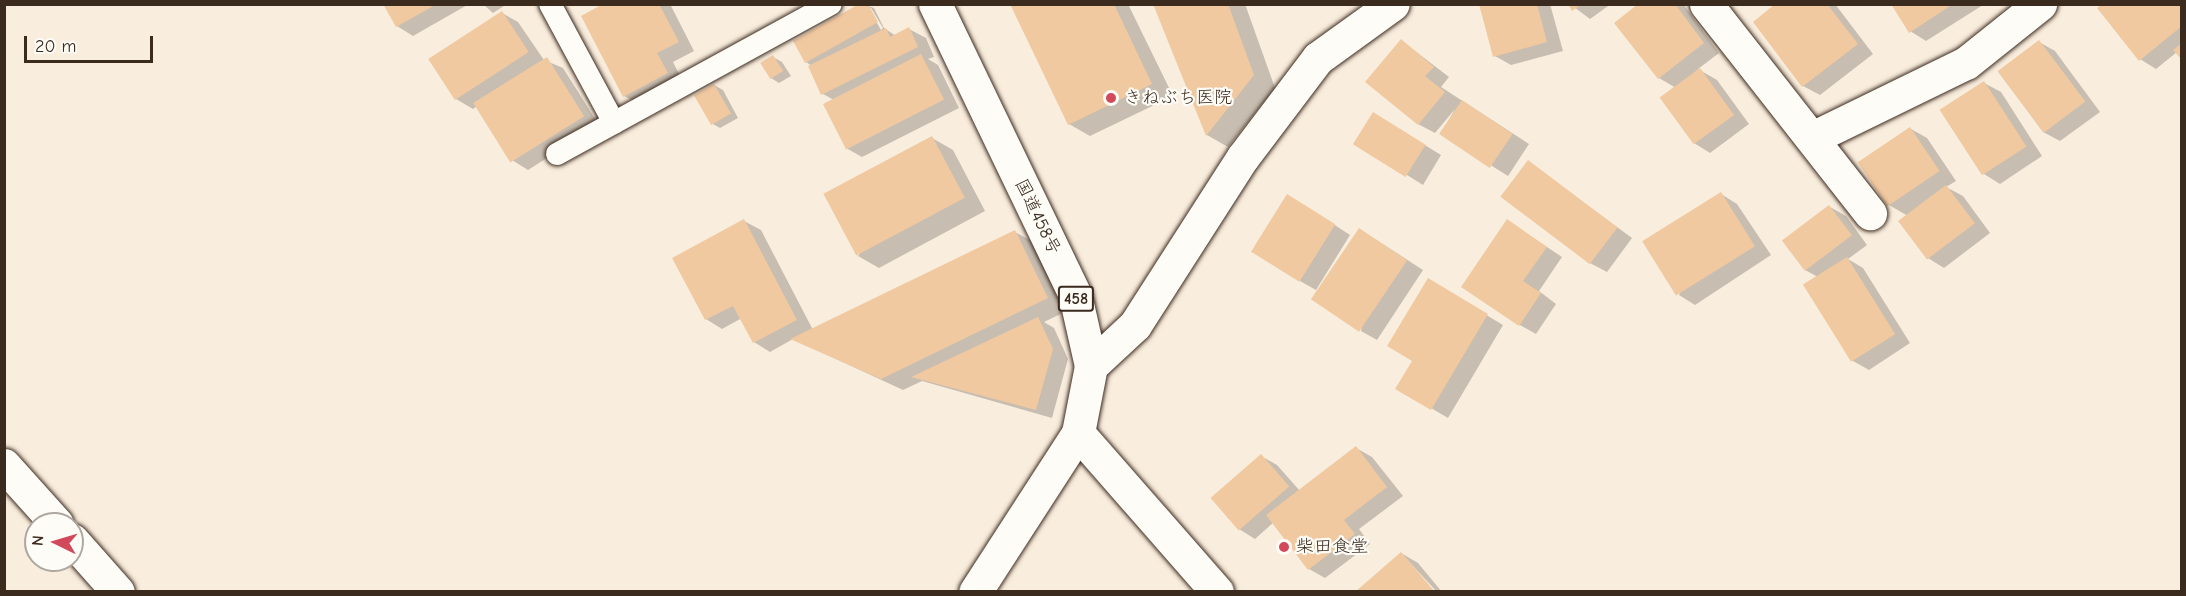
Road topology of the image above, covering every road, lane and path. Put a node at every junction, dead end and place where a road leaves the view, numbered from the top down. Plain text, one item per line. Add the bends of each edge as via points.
1 (550, 4) edge
2 (831, 4) edge
3 (935, 4) edge
4 (1392, 4) edge
5 (1706, 4) edge
6 (2040, 4) edge
7 (614, 123) junction
8 (1812, 138) junction
9 (557, 154) dead end
10 (1870, 213) dead end
11 (1091, 366) junction
12 (1078, 433) junction
13 (4, 465) edge
14 (46, 512) edge
15 (84, 553) edge
16 (118, 591) edge
17 (975, 591) edge
18 (1217, 591) edge

1 - 7 lane
2 - 7 lane
3 - 11 main road, 国道458号 / 458 via 1075,295
4 - 11 main road via 1318,58 1243,157 1135,325
5 - 8 main road
6 - 8 main road via 1966,63
7 - 9 lane
8 - 10 main road
11 - 12 main road, 国道458号 / 458
12 - 17 main road, 国道458号 / 458
12 - 18 main road
13 - 14 main road
15 - 16 main road

